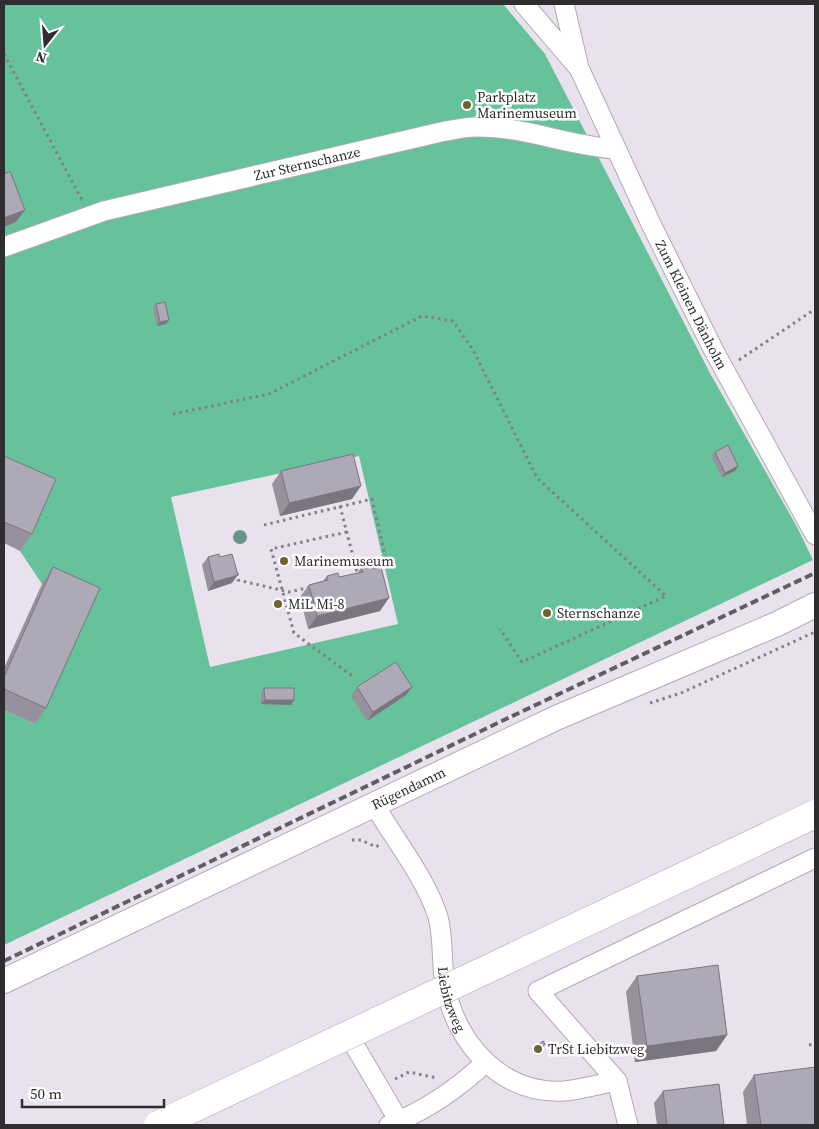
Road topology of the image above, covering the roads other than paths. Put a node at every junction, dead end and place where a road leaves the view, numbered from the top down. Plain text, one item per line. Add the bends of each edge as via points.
1 (524, 4) edge
2 (564, 4) edge
3 (579, 68) junction
4 (616, 149) junction
5 (4, 247) edge
6 (815, 533) edge
7 (815, 605) edge
8 (374, 804) junction
9 (815, 814) edge
10 (815, 858) edge
11 (4, 981) edge
12 (353, 1043) dead end
13 (485, 1063) junction
14 (617, 1081) junction
15 (394, 1123) edge
16 (158, 1125) edge
17 (628, 1125) edge

1 - 3 street, Zum Kleinen Dänholm
2 - 3 street, Zum Kleinen Dänholm
3 - 4 street, Zum Kleinen Dänholm
4 - 5 street, Zur Sternschanze via 521,131 476,127 441,132 90,216
4 - 6 street, Zum Kleinen Dänholm via 724,370
7 - 8 main road, Rügendamm via 556,718
8 - 11 main road, Rügendamm
8 - 13 street, Liebitzweg via 434,906 441,931 445,985 458,1028
9 - 16 highway, bridge
10 - 14 street via 538,991
12 - 15 street via 379,1086
13 - 14 street, Liebitzweg via 505,1077 531,1087 564,1091
13 - 15 street via 464,1082
14 - 17 street

